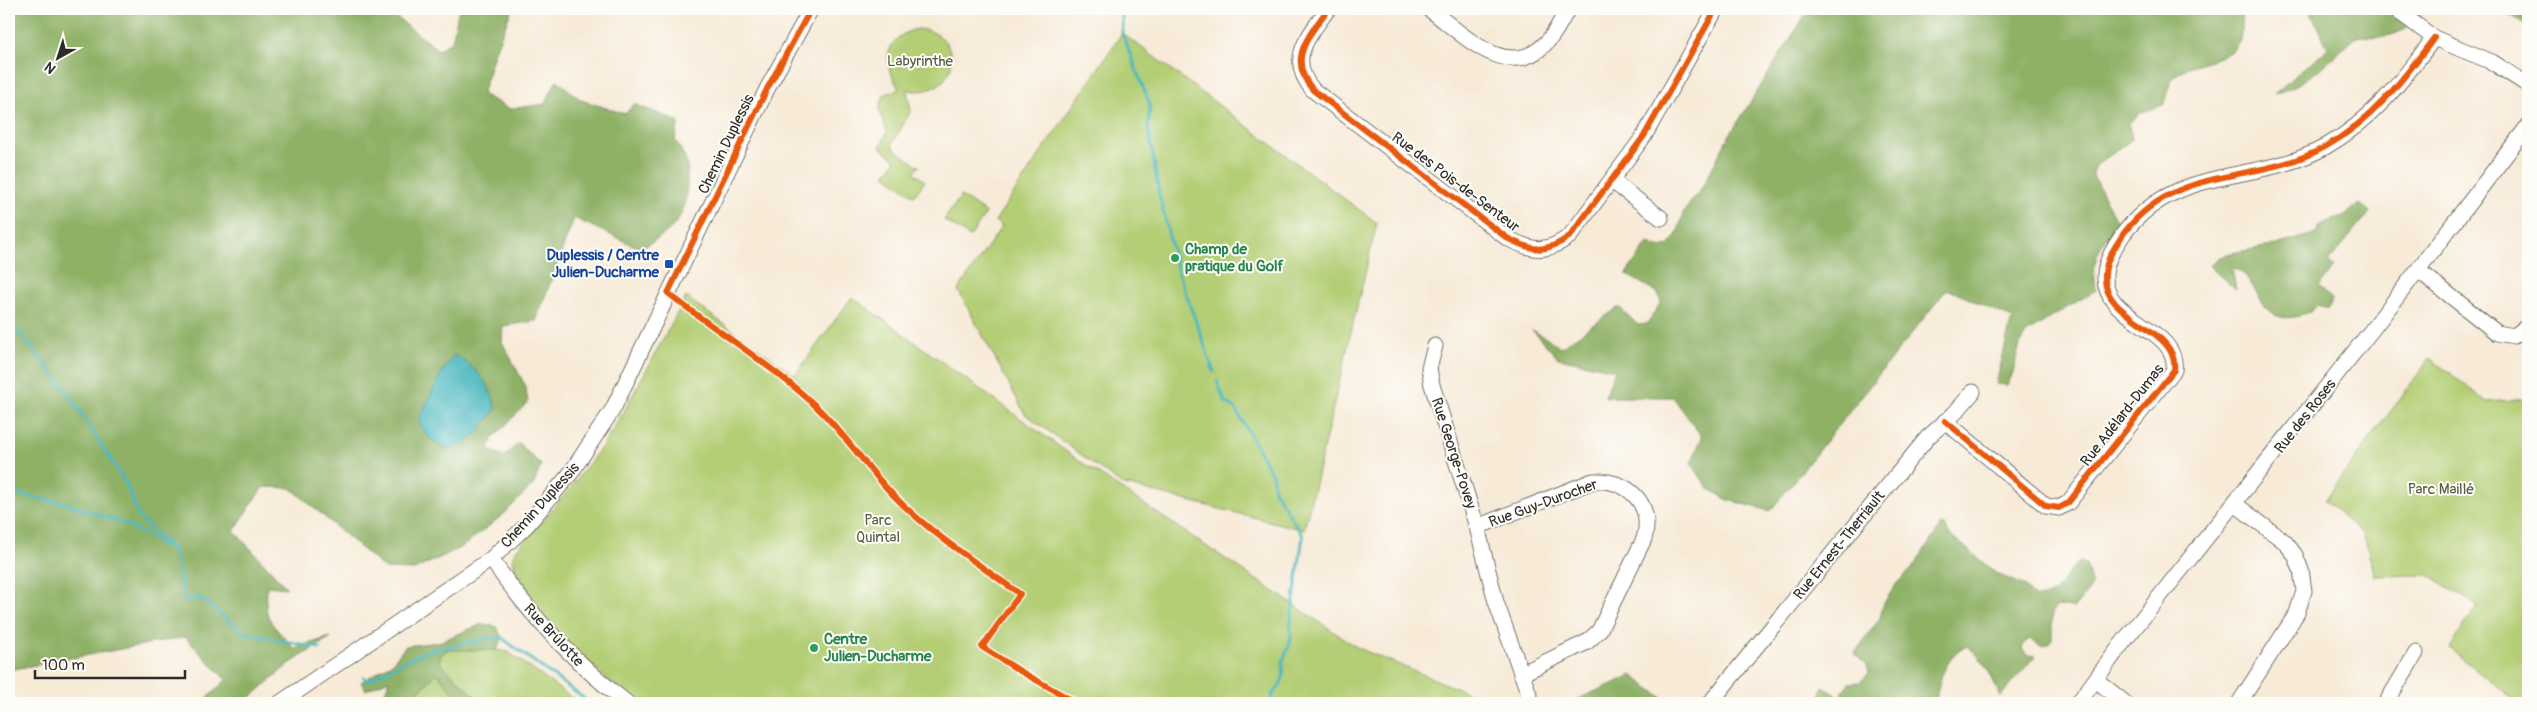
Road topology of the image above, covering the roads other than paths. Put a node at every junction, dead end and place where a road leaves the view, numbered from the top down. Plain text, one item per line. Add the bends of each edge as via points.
1 (811, 9) edge
2 (1328, 9) edge
3 (1429, 9) edge
4 (1568, 9) edge
5 (1716, 9) edge
6 (2395, 9) edge
7 (2434, 38) junction
8 (2528, 85) edge
9 (2528, 126) edge
10 (1612, 181) junction
11 (1661, 218) dead end
12 (2418, 270) junction
13 (2528, 326) edge
14 (1435, 346) dead end
15 (1973, 392) dead end
16 (1945, 422) junction
17 (2235, 504) junction
18 (1478, 527) junction
19 (491, 559) junction
20 (2416, 654) dead end
21 (1521, 674) junction
22 (2096, 680) junction
23 (280, 703) edge
24 (627, 703) edge
25 (1532, 703) edge
26 (1710, 703) edge
27 (2078, 703) edge
28 (2125, 703) edge
29 (2240, 703) edge
30 (2386, 703) edge

1 - 19 street, Chemin Duplessis via 767,89 600,432 527,525
2 - 10 street, Rue des Pois-de-Senteur via 1304,43 1300,67 1304,80 1507,238 1527,249 1545,249 1559,244 1570,236
3 - 4 street via 1489,53 1515,60 1536,53 1544,46
5 - 10 street, Rue des Pois-de-Senteur via 1644,136
6 - 7 street
7 - 8 street via 2492,62
7 - 16 street, Rue Adélard-Dumas via 2380,106 2349,132 2300,158 2176,190 2152,204 2127,229 2106,266 2106,287 2118,308 2172,350 2174,370 2068,503 2059,508 2046,506
9 - 12 street, Rue des Roses
10 - 11 street
12 - 13 street via 2497,333 2514,336
12 - 17 street, Rue des Roses
14 - 18 street, Rue George-Povey via 1429,368 1432,385
15 - 16 street, Rue Ernest-Therriault
16 - 26 street, Rue Ernest-Therriault via 1928,437
17 - 22 street, Rue des Roses
17 - 29 street via 2285,542 2301,570 2304,591 2297,613
18 - 21 street, Rue George-Povey via 1488,578
18 - 21 street, Rue Guy-Durocher via 1593,481 1614,482 1632,491 1646,514 1648,526 1644,538 1598,632 1586,642
19 - 23 street, Chemin Duplessis
19 - 24 street, Rue Brûlotte via 553,636
20 - 30 street
21 - 25 street, Rue George-Povey
22 - 27 street, Rue des Roses
22 - 28 street

